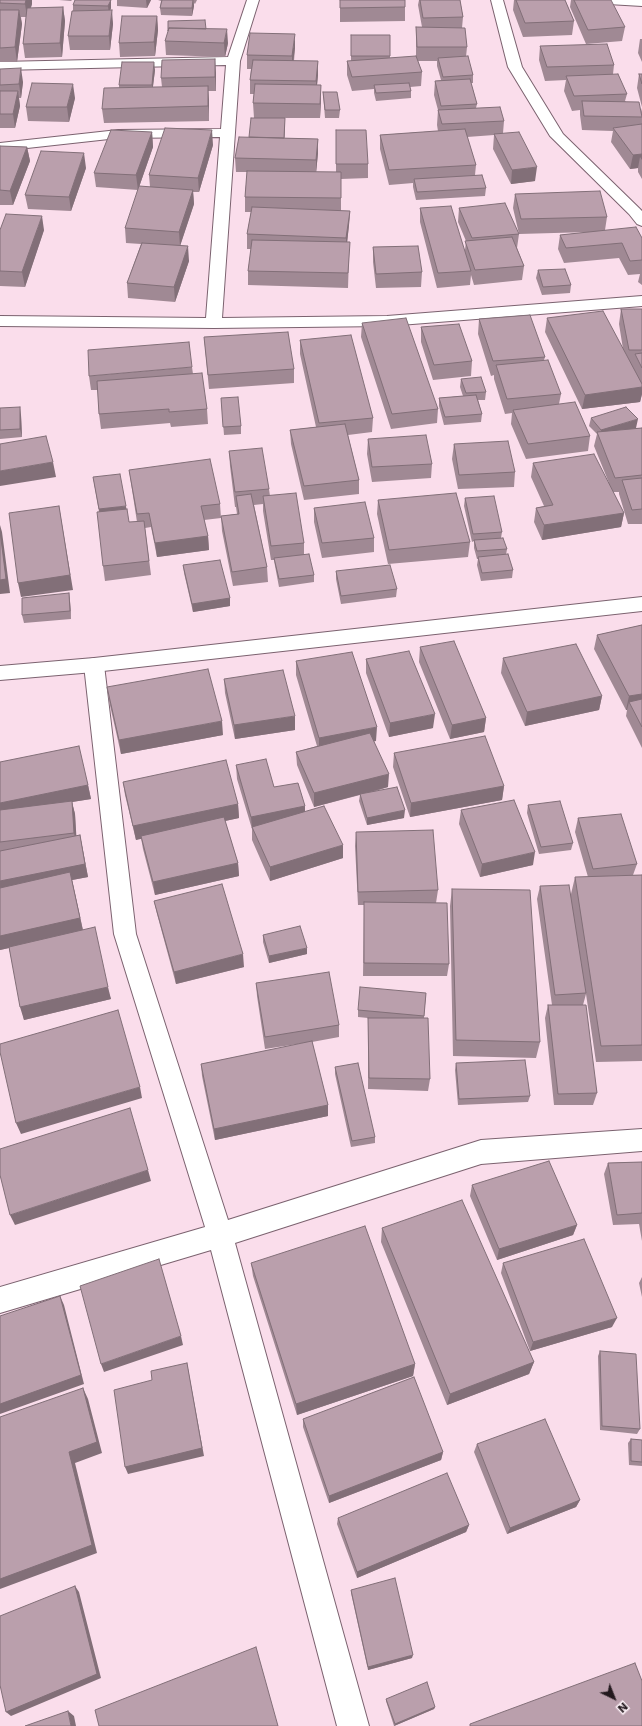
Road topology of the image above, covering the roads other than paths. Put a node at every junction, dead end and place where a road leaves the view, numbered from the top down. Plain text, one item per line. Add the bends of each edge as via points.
1 (253, 0) edge
2 (497, 0) edge
3 (608, 0) edge
4 (642, 2) edge
5 (233, 62) junction
6 (0, 66) edge
7 (228, 133) junction
8 (0, 147) edge
9 (639, 214) edge
10 (642, 301) edge
11 (0, 321) edge
12 (214, 323) junction
13 (642, 604) edge
14 (94, 665) junction
15 (0, 673) edge
16 (642, 1140) edge
17 (220, 1234) junction
18 (0, 1300) edge
19 (353, 1726) edge

1 - 5 street
2 - 9 street via 516,67 556,136
3 - 4 street
5 - 6 street
5 - 7 street
7 - 8 street via 118,134
7 - 12 street
10 - 12 street via 388,321
11 - 12 street
13 - 14 street
14 - 15 street
14 - 17 street via 125,934
16 - 17 street via 481,1152
17 - 18 street
17 - 19 street

